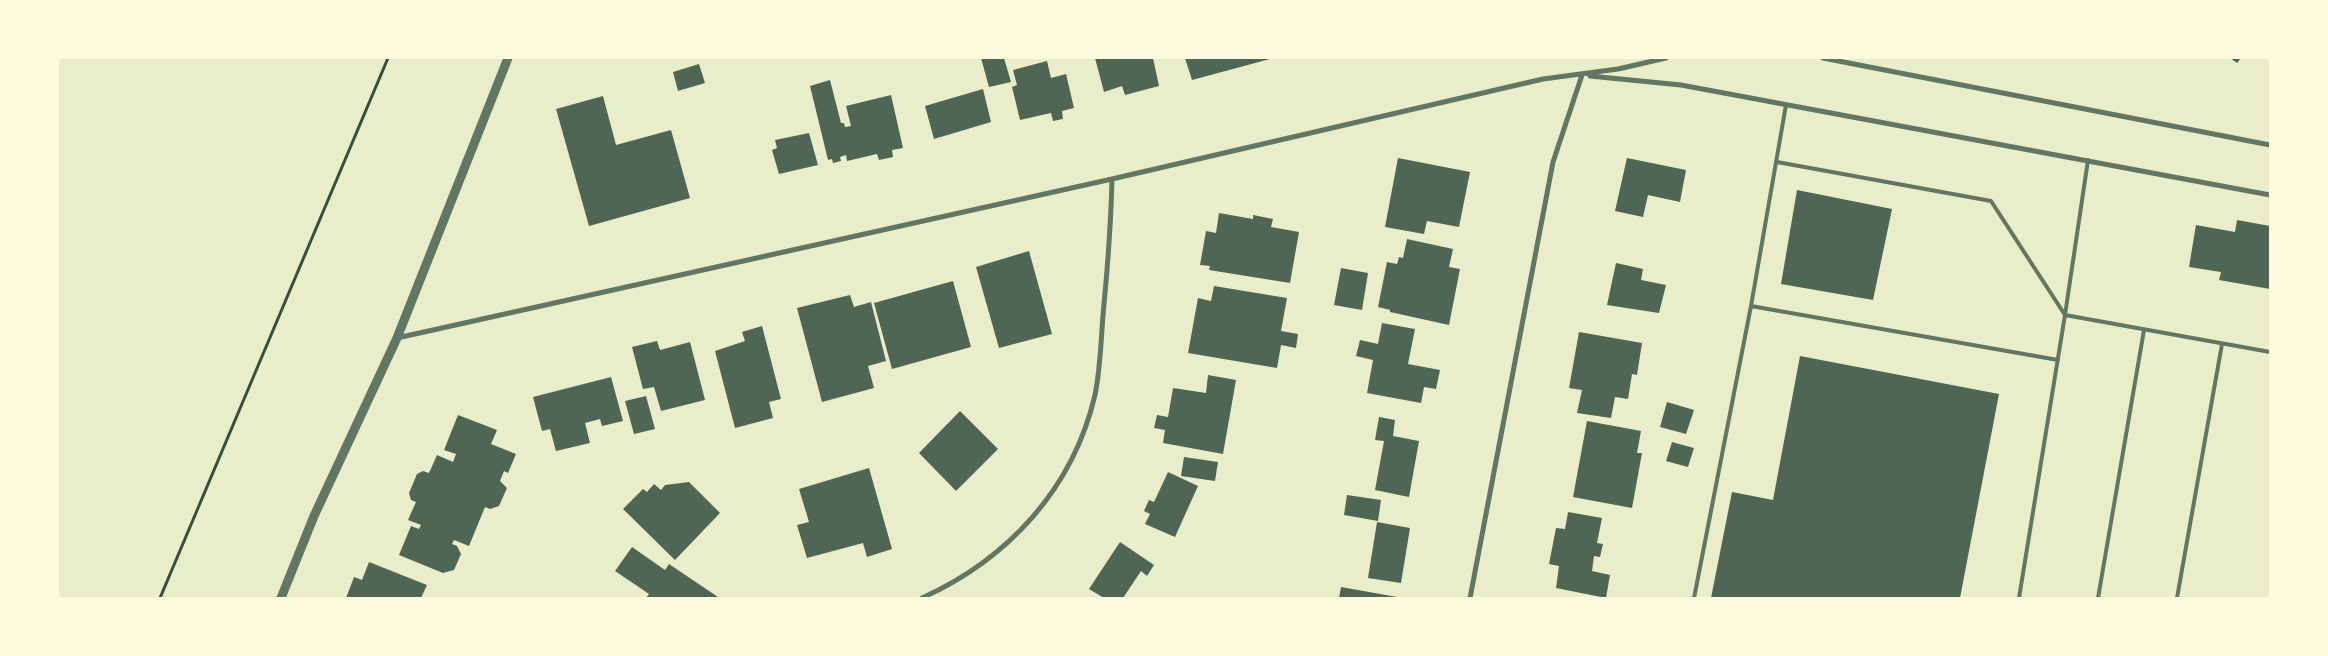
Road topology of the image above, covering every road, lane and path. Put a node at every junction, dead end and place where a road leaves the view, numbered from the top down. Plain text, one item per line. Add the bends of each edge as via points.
1 (388, 58) edge
2 (508, 58) edge
3 (1666, 58) edge
4 (1823, 58) edge
5 (1582, 76) junction
6 (1786, 105) junction
7 (2270, 145) edge
8 (2088, 160) junction
9 (1777, 162) junction
10 (1112, 179) junction
11 (2270, 194) edge
12 (1751, 306) junction
13 (2065, 314) junction
14 (2144, 330) junction
15 (396, 338) junction
16 (2222, 344) junction
17 (2270, 352) edge
18 (2058, 360) junction
19 (160, 598) edge
20 (280, 598) edge
21 (922, 598) edge
22 (1470, 598) edge
23 (1694, 598) edge
24 (2019, 598) edge
25 (2098, 598) edge
26 (2177, 598) edge

1 - 19 path
2 - 15 street
3 - 5 street
4 - 7 street
5 - 6 street via 1681,85
5 - 10 street via 1542,79
5 - 22 street via 1553,162
6 - 8 street
6 - 9 lane
8 - 11 street
8 - 13 lane
9 - 12 lane
9 - 13 lane via 1991,201
10 - 15 street
10 - 21 street via 1111,226 1095,394 1073,457 1038,513 998,553
12 - 18 lane
12 - 23 lane
13 - 14 lane
13 - 18 lane
14 - 16 lane
14 - 25 lane
15 - 20 street
16 - 17 lane
16 - 26 lane
18 - 24 lane

